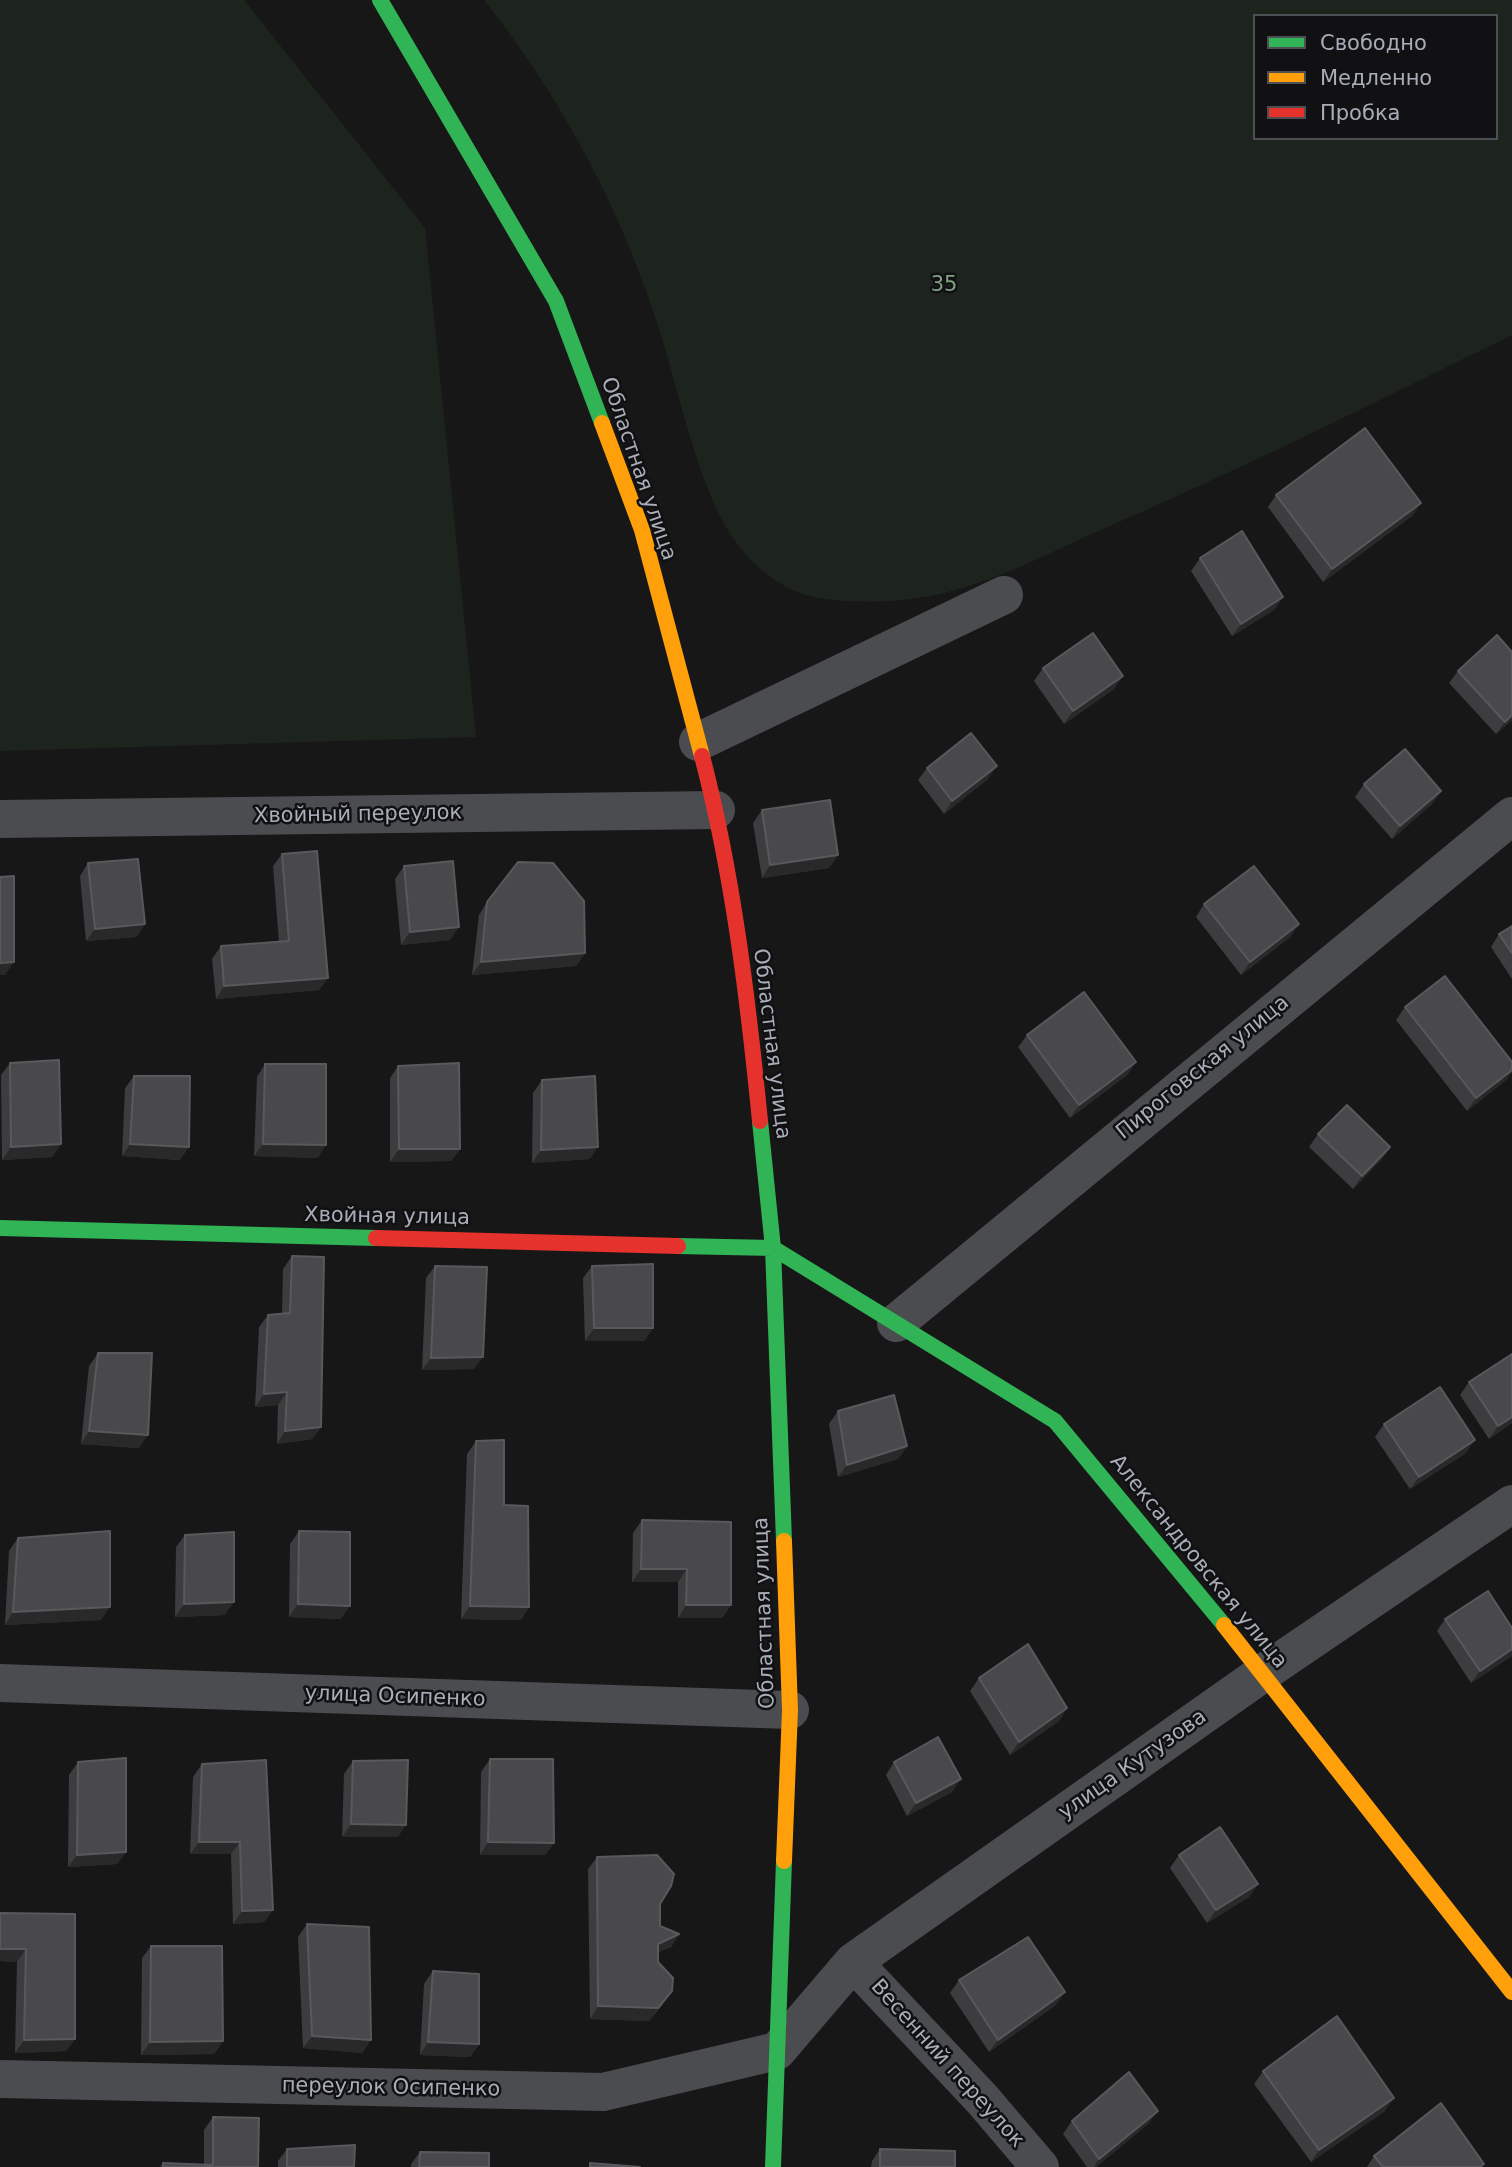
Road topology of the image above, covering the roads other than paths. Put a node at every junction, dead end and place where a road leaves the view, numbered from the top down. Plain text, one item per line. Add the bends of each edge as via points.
1 (380, 0) edge
2 (1004, 595) dead end
3 (698, 743) junction
4 (716, 810) junction
5 (1512, 816) edge
6 (0, 819) edge
7 (0, 1228) edge
8 (774, 1248) junction
9 (896, 1323) junction
10 (1512, 1504) edge
11 (1263, 1673) junction
12 (0, 1683) edge
13 (790, 1710) junction
14 (853, 1962) junction
15 (1512, 1992) edge
16 (777, 2051) junction
17 (0, 2079) edge
18 (773, 2167) edge
19 (1040, 2167) edge

1 - 3 main road, Областная улица via 556,301 642,530
2 - 3 street
3 - 4 main road, Областная улица
4 - 6 street, Хвойный переулок
4 - 8 main road, Областная улица via 753,1050
5 - 9 street, Пироговская улица
7 - 8 main road, Хвойная улица
8 - 9 main road, Александровская улица
8 - 13 main road, Областная улица
9 - 11 main road, Александровская улица via 1055,1421
10 - 11 street, улица Кутузова
11 - 14 street, улица Кутузова
11 - 15 main road, Александровская улица
12 - 13 street, улица Осипенко
13 - 16 main road, Областная улица
14 - 16 street, улица Кутузова
14 - 19 street, Весенний переулок
16 - 17 street, переулок Осипенко via 603,2092
16 - 18 main road, Областная улица

